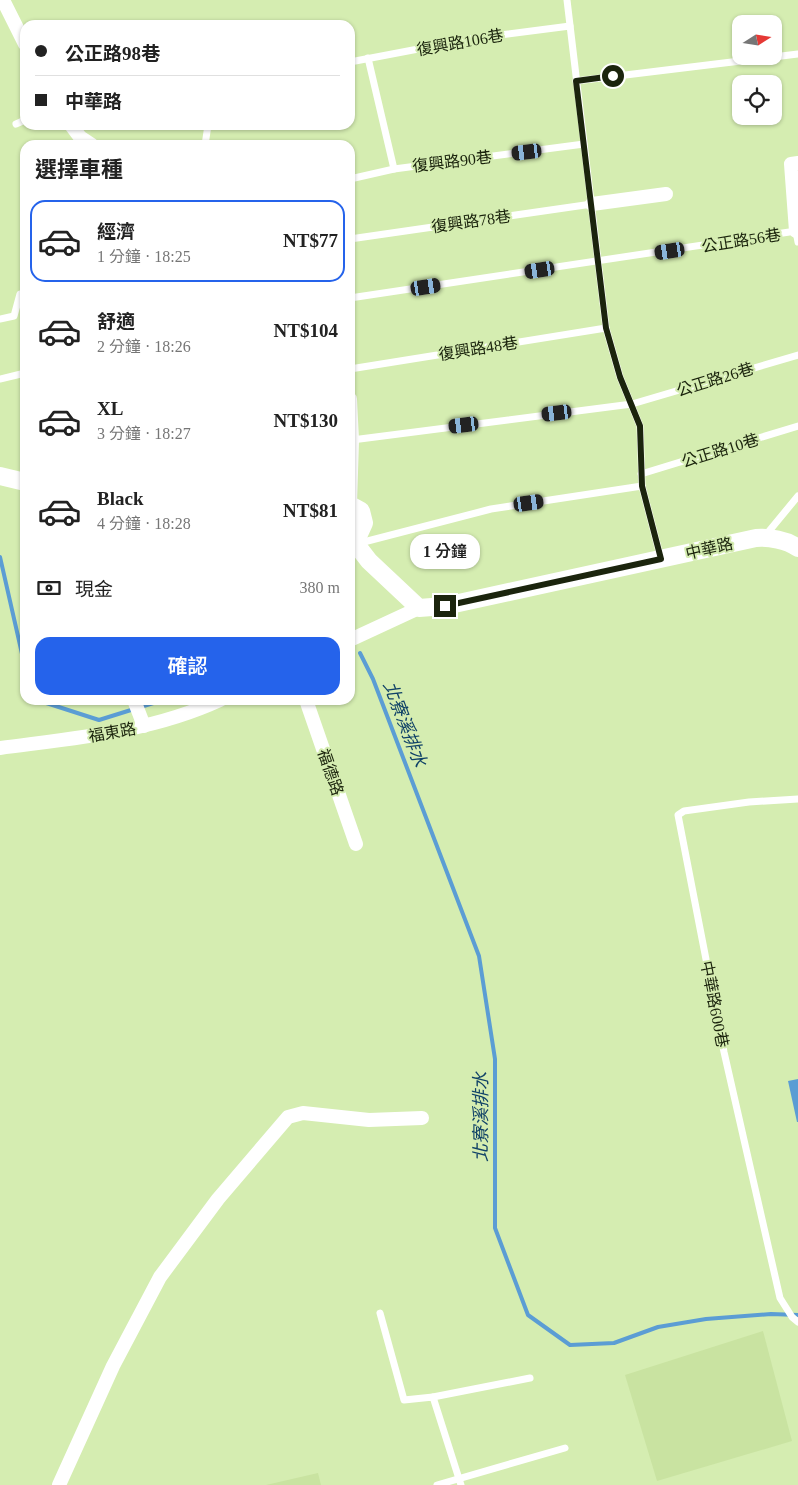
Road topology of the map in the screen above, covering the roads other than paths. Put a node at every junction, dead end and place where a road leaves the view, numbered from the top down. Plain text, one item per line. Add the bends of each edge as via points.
1 (3, 0) edge
2 (567, 0) edge
3 (570, 26) junction
4 (20, 34) edge
5 (798, 54) edge
6 (368, 58) junction
7 (355, 61) edge
8 (576, 81) junction
9 (20, 122) edge
10 (16, 124) dead end
11 (74, 130) edge
12 (84, 140) edge
13 (584, 144) junction
14 (798, 163) edge
15 (394, 168) junction
16 (355, 177) edge
17 (666, 194) dead end
18 (592, 204) junction
19 (797, 236) edge
20 (355, 238) edge
21 (598, 262) junction
22 (20, 294) dead end
23 (355, 297) edge
24 (0, 319) edge
25 (606, 328) junction
26 (798, 354) edge
27 (355, 367) edge
28 (20, 374) edge
29 (0, 379) edge
30 (632, 404) junction
31 (798, 426) edge
32 (355, 440) edge
33 (642, 474) junction
34 (0, 476) edge
35 (20, 481) edge
36 (642, 486) junction
37 (797, 499) edge
38 (355, 508) edge
39 (355, 538) edge
40 (764, 538) junction
41 (355, 540) edge
42 (355, 545) edge
43 (798, 548) edge
44 (661, 559) junction
45 (419, 608) junction
46 (355, 638) edge
47 (209, 705) edge
48 (308, 705) edge
49 (138, 711) edge
50 (0, 748) edge
51 (798, 799) edge
52 (356, 844) dead end
53 (422, 1118) dead end
54 (380, 1313) dead end
55 (795, 1320) edge
56 (530, 1378) dead end
57 (434, 1397) junction
58 (565, 1448) dead end
59 (460, 1482) edge
60 (59, 1485) edge
61 (437, 1485) edge

1 - 4 street
2 - 3 lane
3 - 6 lane, 復興路106巷 via 476,38
3 - 8 lane
5 - 8 lane
6 - 7 lane, 復興路106巷
6 - 15 lane
8 - 13 lane
9 - 10 lane
11 - 12 street
13 - 15 lane, 復興路90巷
13 - 18 lane
14 - 19 street via 791,164
15 - 16 lane, 復興路90巷
17 - 18 street
18 - 20 lane, 復興路78巷
18 - 21 lane
19 - 21 lane, 公正路56巷
21 - 23 lane, 公正路56巷
21 - 25 lane
22 - 24 lane via 14,316
25 - 27 lane, 復興路48巷
25 - 30 lane via 620,377
26 - 30 lane, 公正路26巷
28 - 29 lane
30 - 32 lane, 公正路26巷
30 - 33 lane via 640,426
31 - 33 lane, 公正路10巷
33 - 36 lane
34 - 35 street
36 - 41 lane via 491,509
36 - 44 lane
37 - 40 lane
38 - 39 street via 361,511 364,523
40 - 43 street, 中華路
40 - 44 street, 中華路
42 - 45 street
44 - 45 street, 中華路 via 445,606
45 - 46 street
47 - 49 street, 福東路 via 190,714
48 - 52 street, 福德路
49 - 50 street, 福東路
51 - 55 lane, 中華路600巷 via 684,811 678,815 726,1061 780,1298
53 - 60 street via 369,1120 303,1113 288,1117 218,1198 160,1276 113,1366
54 - 57 lane via 404,1400
56 - 57 lane
57 - 59 lane
58 - 59 lane
59 - 61 lane

